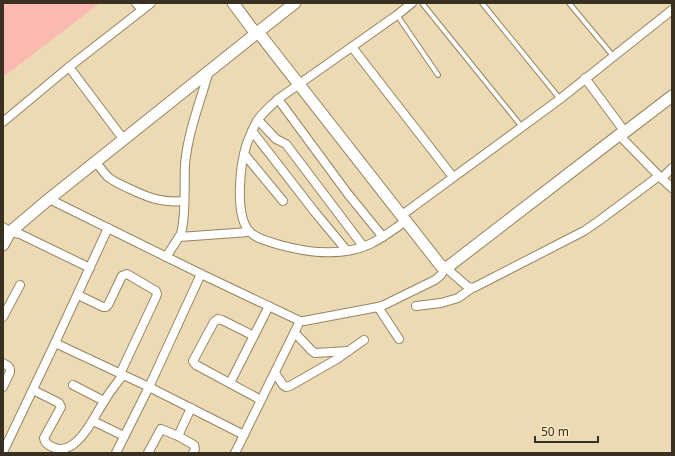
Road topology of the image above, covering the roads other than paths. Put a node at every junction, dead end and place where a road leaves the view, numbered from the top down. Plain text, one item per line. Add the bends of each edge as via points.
1 (136, 3) edge
2 (152, 3) edge
3 (233, 3) edge
4 (295, 3) edge
5 (412, 3) edge
6 (422, 3) edge
7 (482, 3) edge
8 (569, 3) edge
9 (142, 10) junction
10 (672, 10) edge
11 (397, 15) junction
12 (257, 33) junction
13 (352, 47) junction
14 (613, 56) junction
15 (69, 67) junction
16 (210, 71) junction
17 (438, 75) dead end
18 (585, 78) junction
19 (299, 84) junction
20 (672, 96) edge
21 (278, 99) junction
22 (560, 99) junction
23 (258, 120) junction
24 (3, 122) edge
25 (522, 128) junction
26 (252, 131) junction
27 (622, 134) junction
28 (124, 140) junction
29 (244, 155) junction
30 (96, 162) junction
31 (672, 168) edge
32 (453, 177) junction
33 (660, 177) junction
34 (672, 188) edge
35 (50, 199) junction
36 (184, 201) junction
37 (282, 201) dead end
38 (404, 218) junction
39 (108, 228) junction
40 (6, 229) edge
41 (249, 232) junction
42 (179, 237) junction
43 (382, 237) junction
44 (3, 245) edge
45 (363, 246) junction
46 (347, 251) junction
47 (166, 257) junction
48 (445, 267) junction
49 (90, 268) junction
50 (201, 274) junction
51 (20, 285) dead end
52 (472, 288) junction
53 (78, 295) junction
54 (270, 306) junction
55 (416, 306) dead end
56 (378, 307) junction
57 (3, 318) edge
58 (300, 321) junction
59 (295, 333) junction
60 (254, 336) junction
61 (399, 339) dead end
62 (364, 340) dead end
63 (55, 343) junction
64 (349, 351) junction
65 (3, 363) edge
66 (275, 373) junction
67 (122, 374) junction
68 (230, 383) junction
69 (73, 385) dead end
70 (3, 387) edge
71 (149, 387) junction
72 (33, 390) junction
73 (104, 400) junction
74 (261, 400) junction
75 (191, 408) junction
76 (93, 422) junction
77 (244, 435) junction
78 (124, 436) junction
79 (178, 436) junction
80 (3, 452) edge
81 (116, 453) edge
82 (148, 453) edge
83 (193, 453) edge
84 (235, 453) edge

1 - 9 street
2 - 9 street
3 - 12 street
4 - 12 street
5 - 11 street
6 - 25 lane
7 - 22 lane
8 - 14 lane
9 - 15 street
10 - 14 street
11 - 13 street
11 - 17 lane
12 - 16 street
12 - 19 street
13 - 19 street
13 - 32 street
14 - 18 street
15 - 24 street
15 - 28 street
16 - 28 street
16 - 36 street via 189,140
18 - 22 street
18 - 27 street
19 - 21 street
19 - 38 street
20 - 27 street
21 - 23 street
21 - 43 street
22 - 25 street
23 - 26 street
23 - 45 street via 276,139 286,144
25 - 32 street
26 - 29 street
26 - 46 street
27 - 33 street
27 - 48 street
28 - 30 street
29 - 37 street
29 - 41 street via 240,192 241,212
30 - 35 street
30 - 36 street via 112,180 147,197 167,202
31 - 33 street
32 - 38 street
33 - 34 street
33 - 52 street via 584,231
35 - 39 street
35 - 40 street
36 - 42 street via 183,225
38 - 43 street
38 - 48 street via 441,266
39 - 47 street
39 - 49 street
40 - 44 street
40 - 49 street
41 - 42 street
41 - 46 street via 266,241 290,248 323,252
42 - 47 street
43 - 45 street
45 - 46 street
47 - 50 street
48 - 52 street
48 - 56 street via 435,280
49 - 53 street
50 - 54 street
50 - 71 street
51 - 57 street
52 - 55 street via 458,298 441,304
53 - 63 street
53 - 67 street via 103,308 106,307 122,276 127,274 156,291 156,297
54 - 58 street
54 - 60 street
56 - 58 street
56 - 61 street
58 - 59 street
59 - 64 street via 315,353
59 - 66 street
60 - 68 street
60 - 68 street via 218,319 195,357 193,361 196,365
62 - 64 street
63 - 67 street
63 - 72 street
64 - 66 street via 290,386 283,385
65 - 70 street via 8,366 10,372
66 - 74 street
67 - 71 street
67 - 73 street
68 - 74 street
69 - 73 street
71 - 75 street
71 - 78 street
72 - 76 street via 61,404 44,438 46,444 58,450 68,449 79,442
72 - 80 street
73 - 76 street
74 - 77 street
75 - 77 street
75 - 79 street
76 - 78 street
77 - 84 street
78 - 81 street
79 - 82 street via 161,429
79 - 83 street via 194,444

